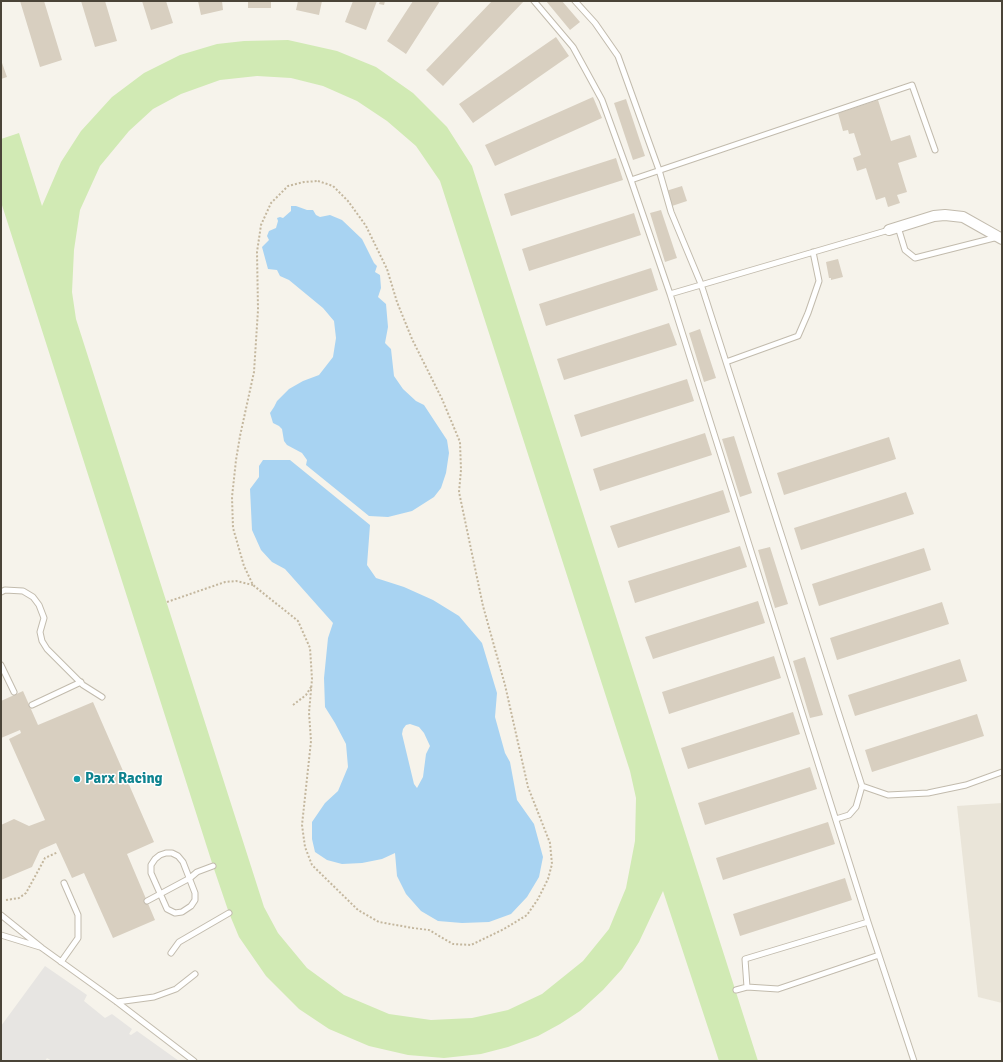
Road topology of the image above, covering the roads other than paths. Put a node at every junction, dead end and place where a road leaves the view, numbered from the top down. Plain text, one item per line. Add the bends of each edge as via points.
1 (534, 1) edge
2 (575, 1) edge
3 (935, 150) dead end
4 (659, 170) junction
5 (631, 180) junction
6 (894, 228) junction
7 (1000, 238) edge
8 (813, 252) junction
9 (701, 284) junction
10 (670, 294) junction
11 (726, 362) junction
12 (2, 590) edge
13 (1, 665) edge
14 (81, 682) junction
15 (14, 692) dead end
16 (102, 697) dead end
17 (32, 705) dead end
18 (1002, 772) edge
19 (862, 786) junction
20 (836, 819) junction
21 (213, 866) dead end
22 (190, 878) junction
23 (64, 884) dead end
24 (160, 894) junction
25 (147, 901) dead end
26 (229, 913) dead end
27 (1, 915) edge
28 (868, 922) junction
29 (1, 935) edge
30 (42, 948) junction
31 (171, 953) dead end
32 (879, 955) junction
33 (61, 962) junction
34 (195, 974) dead end
35 (747, 987) junction
36 (736, 990) dead end
37 (117, 1002) junction
38 (193, 1061) edge
39 (914, 1061) edge

1 - 5 lane via 573,47 602,100
2 - 4 lane via 595,23 618,56
3 - 4 lane via 912,85
4 - 5 lane
4 - 9 lane via 671,212
5 - 10 lane
6 - 7 street via 934,216 956,216 963,217
6 - 7 lane via 905,250 915,258
6 - 8 lane
8 - 9 lane
8 - 11 lane via 819,280 798,336
9 - 10 lane
9 - 11 lane
10 - 20 lane
11 - 19 lane
12 - 14 lane via 23,591 33,597 44,618 40,632 42,641
13 - 15 lane
14 - 16 lane
14 - 17 lane
18 - 19 lane via 966,785 928,793 888,795
19 - 20 lane via 856,807 849,815
20 - 28 lane
21 - 22 lane via 197,872
22 - 24 lane
22 - 24 lane via 195,900 182,912 175,913 167,909
22 - 24 lane via 178,856 172,853 160,854 151,865 151,873
23 - 33 lane via 78,915 78,938
24 - 25 lane
26 - 31 lane via 179,942
27 - 30 lane
28 - 32 lane
28 - 35 lane via 745,959
29 - 30 lane
30 - 33 lane
32 - 35 lane via 778,989
32 - 39 lane
33 - 37 lane
34 - 37 lane via 176,989 154,996
35 - 36 lane
37 - 38 lane

